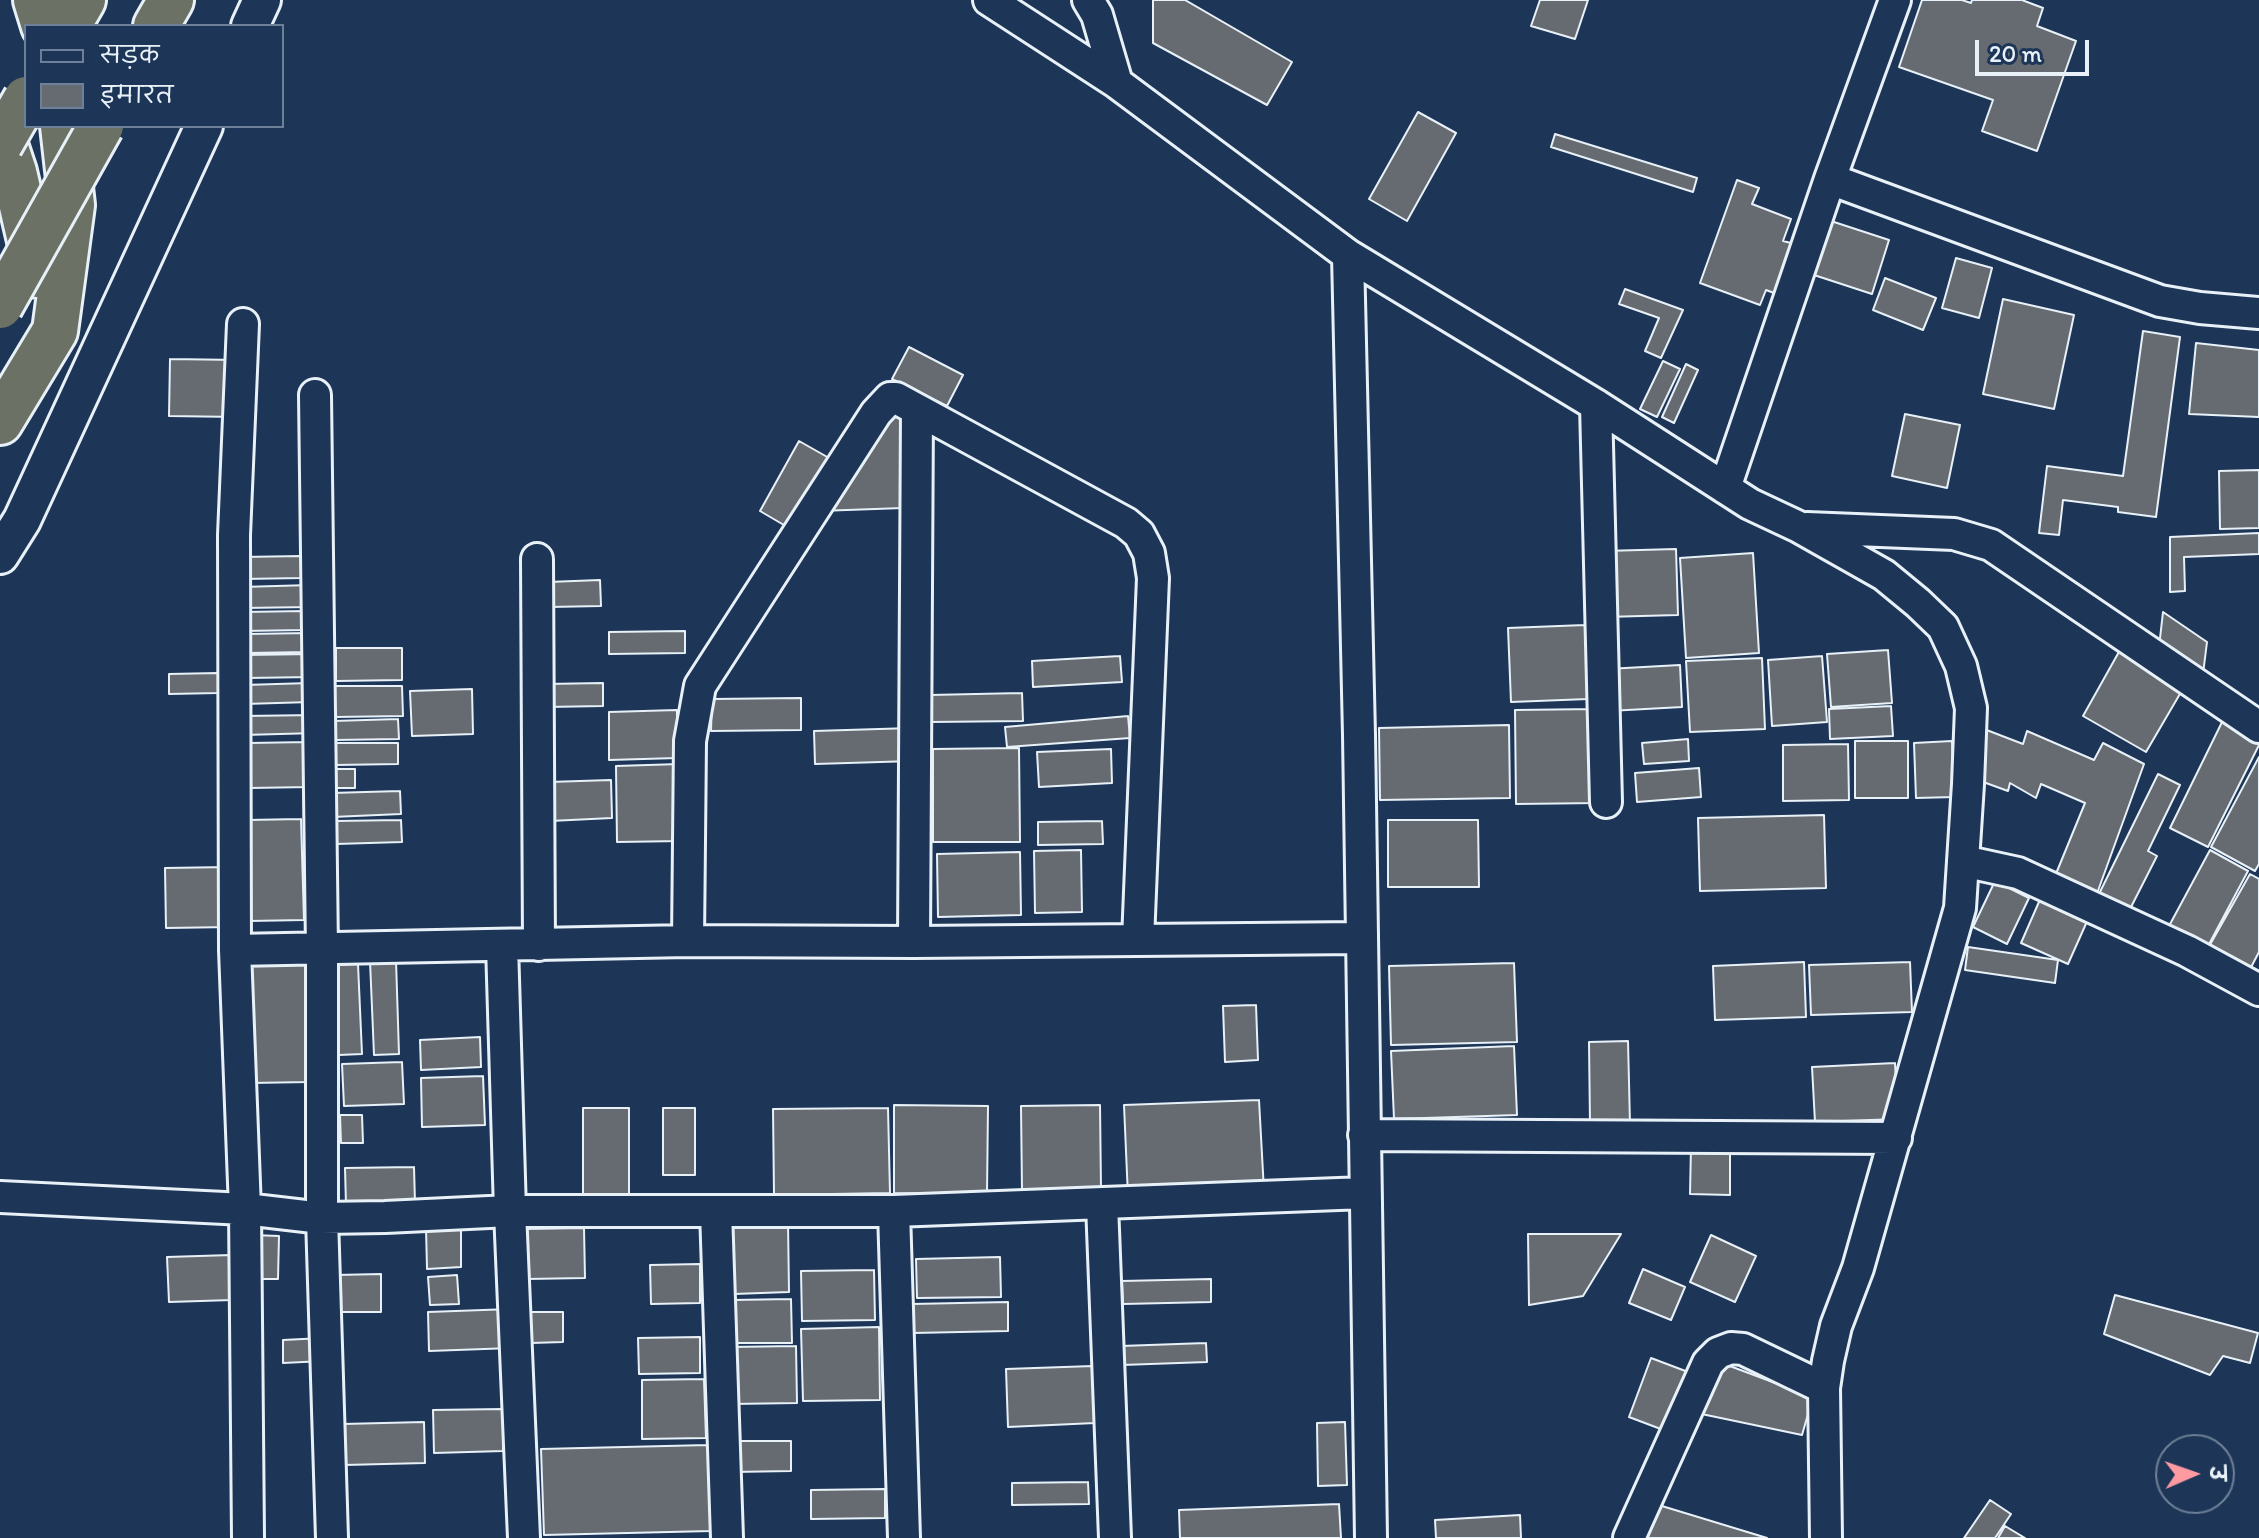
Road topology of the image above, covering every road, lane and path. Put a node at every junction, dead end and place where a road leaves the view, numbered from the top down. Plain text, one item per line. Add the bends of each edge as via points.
1 (36, 0) edge
2 (83, 0) edge
3 (171, 0) edge
4 (262, 0) edge
5 (989, 0) edge
6 (1088, 0) edge
7 (1895, 0) edge
8 (43, 24) edge
9 (69, 24) edge
10 (157, 24) edge
11 (251, 24) edge
12 (1117, 83) junction
13 (24, 102) edge
14 (63, 128) edge
15 (100, 128) edge
16 (203, 128) edge
17 (0, 130) edge
18 (0, 144) edge
19 (1830, 179) junction
20 (1348, 255) junction
21 (0, 306) edge
22 (2259, 313) edge
23 (243, 324) dead end
24 (55, 331) junction
25 (315, 395) dead end
26 (1596, 405) junction
27 (917, 410) junction
28 (0, 422) edge
29 (1725, 488) junction
30 (1799, 527) junction
31 (0, 555) edge
32 (537, 559) dead end
33 (2259, 727) edge
34 (1606, 802) dead end
35 (1963, 861) junction
36 (1361, 938) junction
37 (1138, 940) junction
38 (688, 941) junction
39 (914, 942) junction
40 (502, 945) junction
41 (539, 945) junction
42 (235, 950) junction
43 (322, 950) junction
44 (2259, 990) edge
45 (1364, 1135) junction
46 (1896, 1138) junction
47 (1365, 1193) junction
48 (0, 1197) edge
49 (1102, 1204) junction
50 (245, 1209) junction
51 (510, 1211) junction
52 (716, 1211) junction
53 (894, 1211) junction
54 (322, 1218) junction
55 (1824, 1388) junction
56 (248, 1538) edge
57 (332, 1538) edge
58 (524, 1538) edge
59 (727, 1538) edge
60 (904, 1538) edge
61 (1115, 1538) edge
62 (1371, 1538) edge
63 (1629, 1538) edge
64 (1826, 1538) edge

1 - 8 highway
2 - 9 highway
3 - 10 highway
4 - 11 street
5 - 12 street
6 - 12 street
7 - 19 street
12 - 20 street
13 - 18 highway, bridge
14 - 24 highway, bridge via 72,205
15 - 21 highway, bridge
16 - 31 street via 22,520
17 - 24 highway, bridge
19 - 22 street via 2160,301
19 - 29 street
20 - 26 street
20 - 36 street
23 - 42 street via 234,535
24 - 28 highway
25 - 43 street
26 - 29 street
26 - 34 street
27 - 37 street via 1126,523 1149,553 1153,578
27 - 38 street via 890,398 876,413 700,686 690,741
27 - 39 street
29 - 30 street
30 - 33 street via 1954,534 1991,545
30 - 35 street via 1884,575 1943,627 1961,666 1971,708
32 - 41 street
35 - 44 street via 2018,873
35 - 46 street via 1960,908
36 - 37 street
36 - 45 street
37 - 39 street
38 - 39 street
38 - 41 street
40 - 41 street
40 - 43 street
40 - 51 street
42 - 43 street
42 - 50 street
43 - 54 street
45 - 46 street
45 - 47 street
46 - 55 street via 1836,1326
47 - 49 street
47 - 62 street
48 - 50 street
49 - 53 street
49 - 61 street
50 - 54 street
50 - 56 street
51 - 52 street
51 - 54 street
51 - 58 street
52 - 53 street
52 - 59 street
53 - 60 street
54 - 57 street
55 - 63 street via 1743,1349 1718,1353 1708,1363
55 - 64 street

